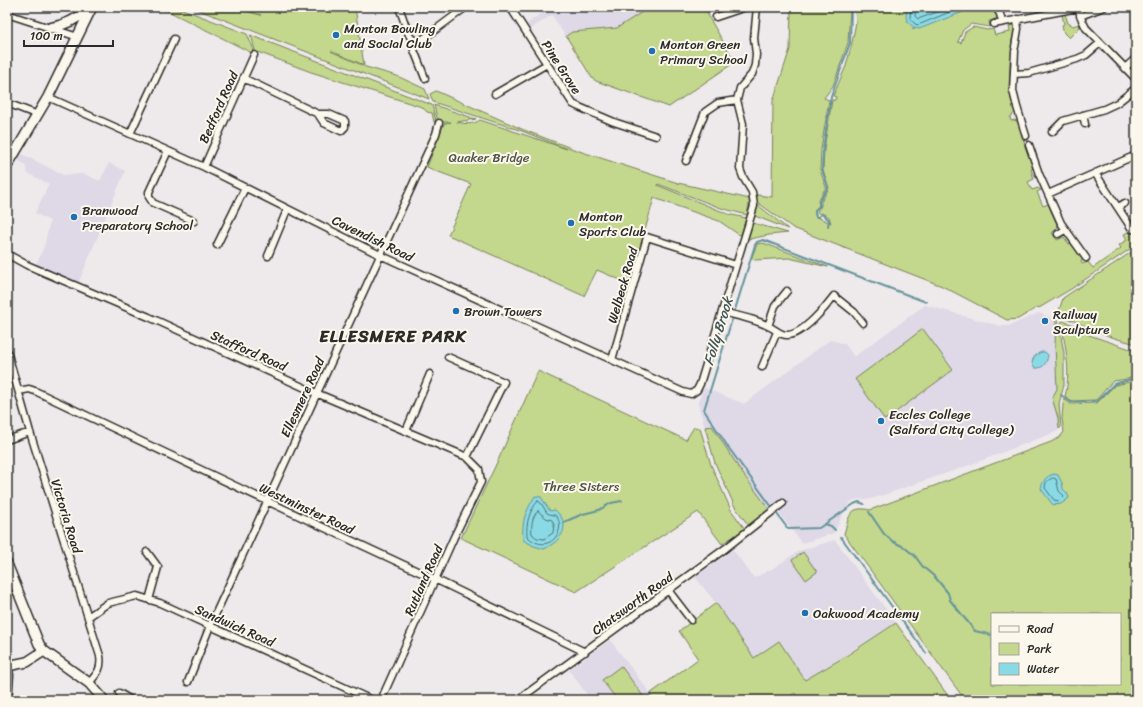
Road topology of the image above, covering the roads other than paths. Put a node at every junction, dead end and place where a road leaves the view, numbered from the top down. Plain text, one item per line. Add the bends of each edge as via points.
1 (92, 7) edge
2 (399, 7) edge
3 (466, 7) edge
4 (510, 7) edge
5 (746, 7) edge
6 (756, 7) edge
7 (996, 7) edge
8 (1078, 7) edge
9 (1104, 7) edge
10 (7, 14) edge
11 (1080, 16) junction
12 (716, 17) dead end
13 (1018, 19) junction
14 (1002, 22) junction
15 (994, 24) dead end
16 (50, 28) junction
17 (78, 37) junction
18 (412, 39) junction
19 (1100, 43) junction
20 (175, 44) dead end
21 (254, 55) dead end
22 (1136, 58) edge
23 (547, 64) junction
24 (1125, 68) junction
25 (1014, 74) junction
26 (243, 78) junction
27 (425, 78) dead end
28 (1136, 79) edge
29 (1136, 88) edge
30 (495, 94) dead end
31 (48, 97) junction
32 (738, 100) junction
33 (7, 103) edge
34 (38, 114) junction
35 (318, 114) dead end
36 (1083, 115) junction
37 (1020, 116) junction
38 (1012, 119) dead end
39 (439, 123) dead end
40 (1085, 124) dead end
41 (1052, 132) dead end
42 (130, 134) junction
43 (656, 136) dead end
44 (1026, 136) dead end
45 (1029, 144) dead end
46 (168, 151) junction
47 (1136, 155) edge
48 (686, 161) dead end
49 (7, 166) edge
50 (204, 167) junction
51 (1095, 173) junction
52 (245, 188) junction
53 (1048, 194) junction
54 (1125, 203) dead end
55 (1118, 207) junction
56 (287, 210) junction
57 (194, 221) dead end
58 (1132, 229) dead end
59 (1065, 230) junction
60 (1058, 234) dead end
61 (217, 245) dead end
62 (7, 254) edge
63 (380, 255) junction
64 (268, 256) dead end
65 (1086, 258) dead end
66 (736, 265) junction
67 (787, 291) dead end
68 (722, 312) junction
69 (863, 323) dead end
70 (768, 326) junction
71 (777, 332) junction
72 (7, 351) edge
73 (448, 357) dead end
74 (612, 360) junction
75 (762, 367) dead end
76 (430, 374) dead end
77 (19, 391) junction
78 (316, 393) junction
79 (406, 431) junction
80 (30, 432) junction
81 (7, 440) edge
82 (467, 457) junction
83 (480, 469) joint
84 (267, 501) junction
85 (781, 504) dead end
86 (147, 552) dead end
87 (7, 565) edge
88 (435, 579) junction
89 (668, 590) junction
90 (149, 600) junction
91 (88, 617) junction
92 (691, 620) dead end
93 (210, 626) junction
94 (44, 651) junction
95 (584, 652) junction
96 (8, 666) edge
97 (188, 682) dead end
98 (89, 683) junction
99 (119, 694) dead end
100 (8, 700) edge
101 (104, 700) edge
102 (131, 700) edge
103 (372, 700) edge
104 (381, 700) edge
105 (518, 700) edge

1 - 16 main road via 68,23
1 - 17 main road
2 - 18 street
3 - 18 street via 423,39
4 - 23 street, Pine Grove
5 - 12 street
6 - 32 street via 755,65 752,74 740,88
7 - 14 street
8 - 11 street
8 - 13 street
9 - 11 street
10 - 16 street
11 - 19 street via 1086,28
13 - 14 street
13 - 25 street
14 - 15 street
16 - 17 street
17 - 31 main road
18 - 27 street
19 - 24 street
19 - 25 street via 1077,59 1029,73
20 - 42 street
21 - 26 street, Bedford Road
22 - 24 street
23 - 30 street
23 - 43 street, Pine Grove via 576,106
24 - 28 street
25 - 37 street via 1013,91
26 - 35 street
26 - 50 street, Bedford Road
29 - 36 street via 1109,107
31 - 34 main road
31 - 42 street, Cavendish Road
32 - 48 street via 718,103 705,112
32 - 66 street via 743,124 741,172 752,192 754,203
33 - 34 street
34 - 49 main road
36 - 40 street
36 - 41 street via 1063,121
37 - 38 street
37 - 44 street
39 - 63 street, Ellesmere Road
42 - 46 street, Cavendish Road
45 - 53 street via 1040,183
46 - 50 street, Cavendish Road
46 - 57 street via 149,197 153,203 186,220
47 - 51 street
50 - 52 street, Cavendish Road
51 - 53 street
51 - 55 street
52 - 56 street, Cavendish Road
52 - 61 street
53 - 59 street
54 - 55 street
55 - 58 street
56 - 63 street, Cavendish Road
56 - 64 street
59 - 60 street
59 - 65 street
62 - 78 street, Stafford Road
63 - 74 street, Cavendish Road
63 - 78 street, Ellesmere Road
66 - 68 street
66 - 74 street, Welbeck Road via 647,237
67 - 70 street via 775,306
68 - 70 street
68 - 74 street, Cavendish Road via 700,384 691,394
69 - 71 street via 860,313 851,309 836,294 817,316 798,331 788,335
70 - 71 street
71 - 75 street
72 - 77 street, Victoria Road
73 - 82 street via 504,382
76 - 79 street
77 - 80 street, Victoria Road
77 - 84 street, Westminster Road via 35,391
78 - 79 street, Stafford Road
78 - 84 street, Ellesmere Road
79 - 82 street, Stafford Road
80 - 81 street
80 - 91 street, Victoria Road
82 - 83 street, Stafford Road
83 - 88 street, Rutland Road via 481,482
84 - 88 street, Westminster Road
84 - 93 street, Ellesmere Road
85 - 89 street, Chatsworth Road
86 - 90 street via 158,567
87 - 94 main road via 38,644
88 - 95 street, Westminster Road
88 - 104 street, Rutland Road
89 - 92 street
89 - 95 street, Chatsworth Road
90 - 91 street, Sandwich Road via 137,596 108,603
90 - 93 street, Sandwich Road
91 - 98 street, Victoria Road via 101,665
93 - 97 street, Ellesmere Road
93 - 103 street, Sandwich Road
94 - 96 main road via 27,662
94 - 98 main road
95 - 105 street, Chatsworth Road
96 - 100 street
98 - 101 main road
99 - 102 street

